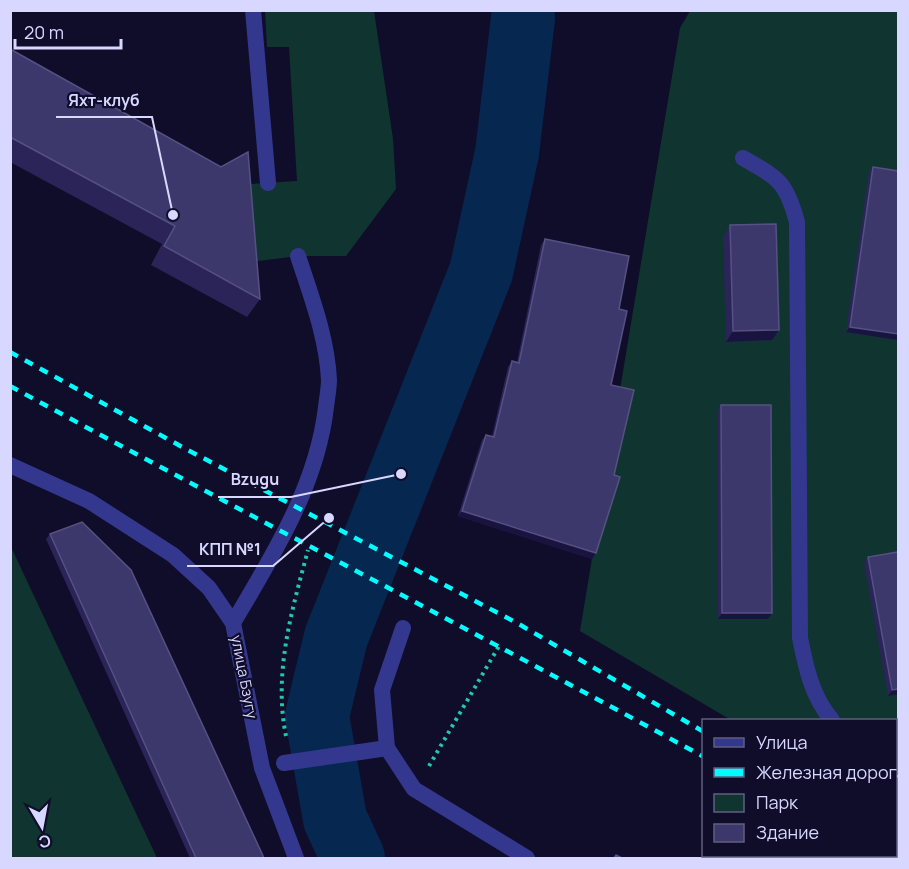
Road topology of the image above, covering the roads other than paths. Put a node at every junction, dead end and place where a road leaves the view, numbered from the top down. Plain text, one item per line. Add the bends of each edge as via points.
1 (253, 10) edge
2 (743, 158) dead end
3 (268, 183) dead end
4 (298, 256) dead end
5 (10, 465) edge
6 (233, 623) junction
7 (403, 628) dead end
8 (831, 719) edge
9 (387, 748) junction
10 (262, 768) junction
11 (296, 858) edge
12 (527, 858) edge

1 - 3 street
2 - 8 street via 774,176 790,196 797,222 800,638 806,670
4 - 6 street via 319,320 329,380 323,432 310,475 281,541
5 - 6 street, улица Бзугу via 89,501 173,555 209,588
6 - 10 street, улица Бзугу
7 - 9 street via 382,690
9 - 10 street, bridge
9 - 12 street via 414,789
10 - 11 street, улица Бзугу

